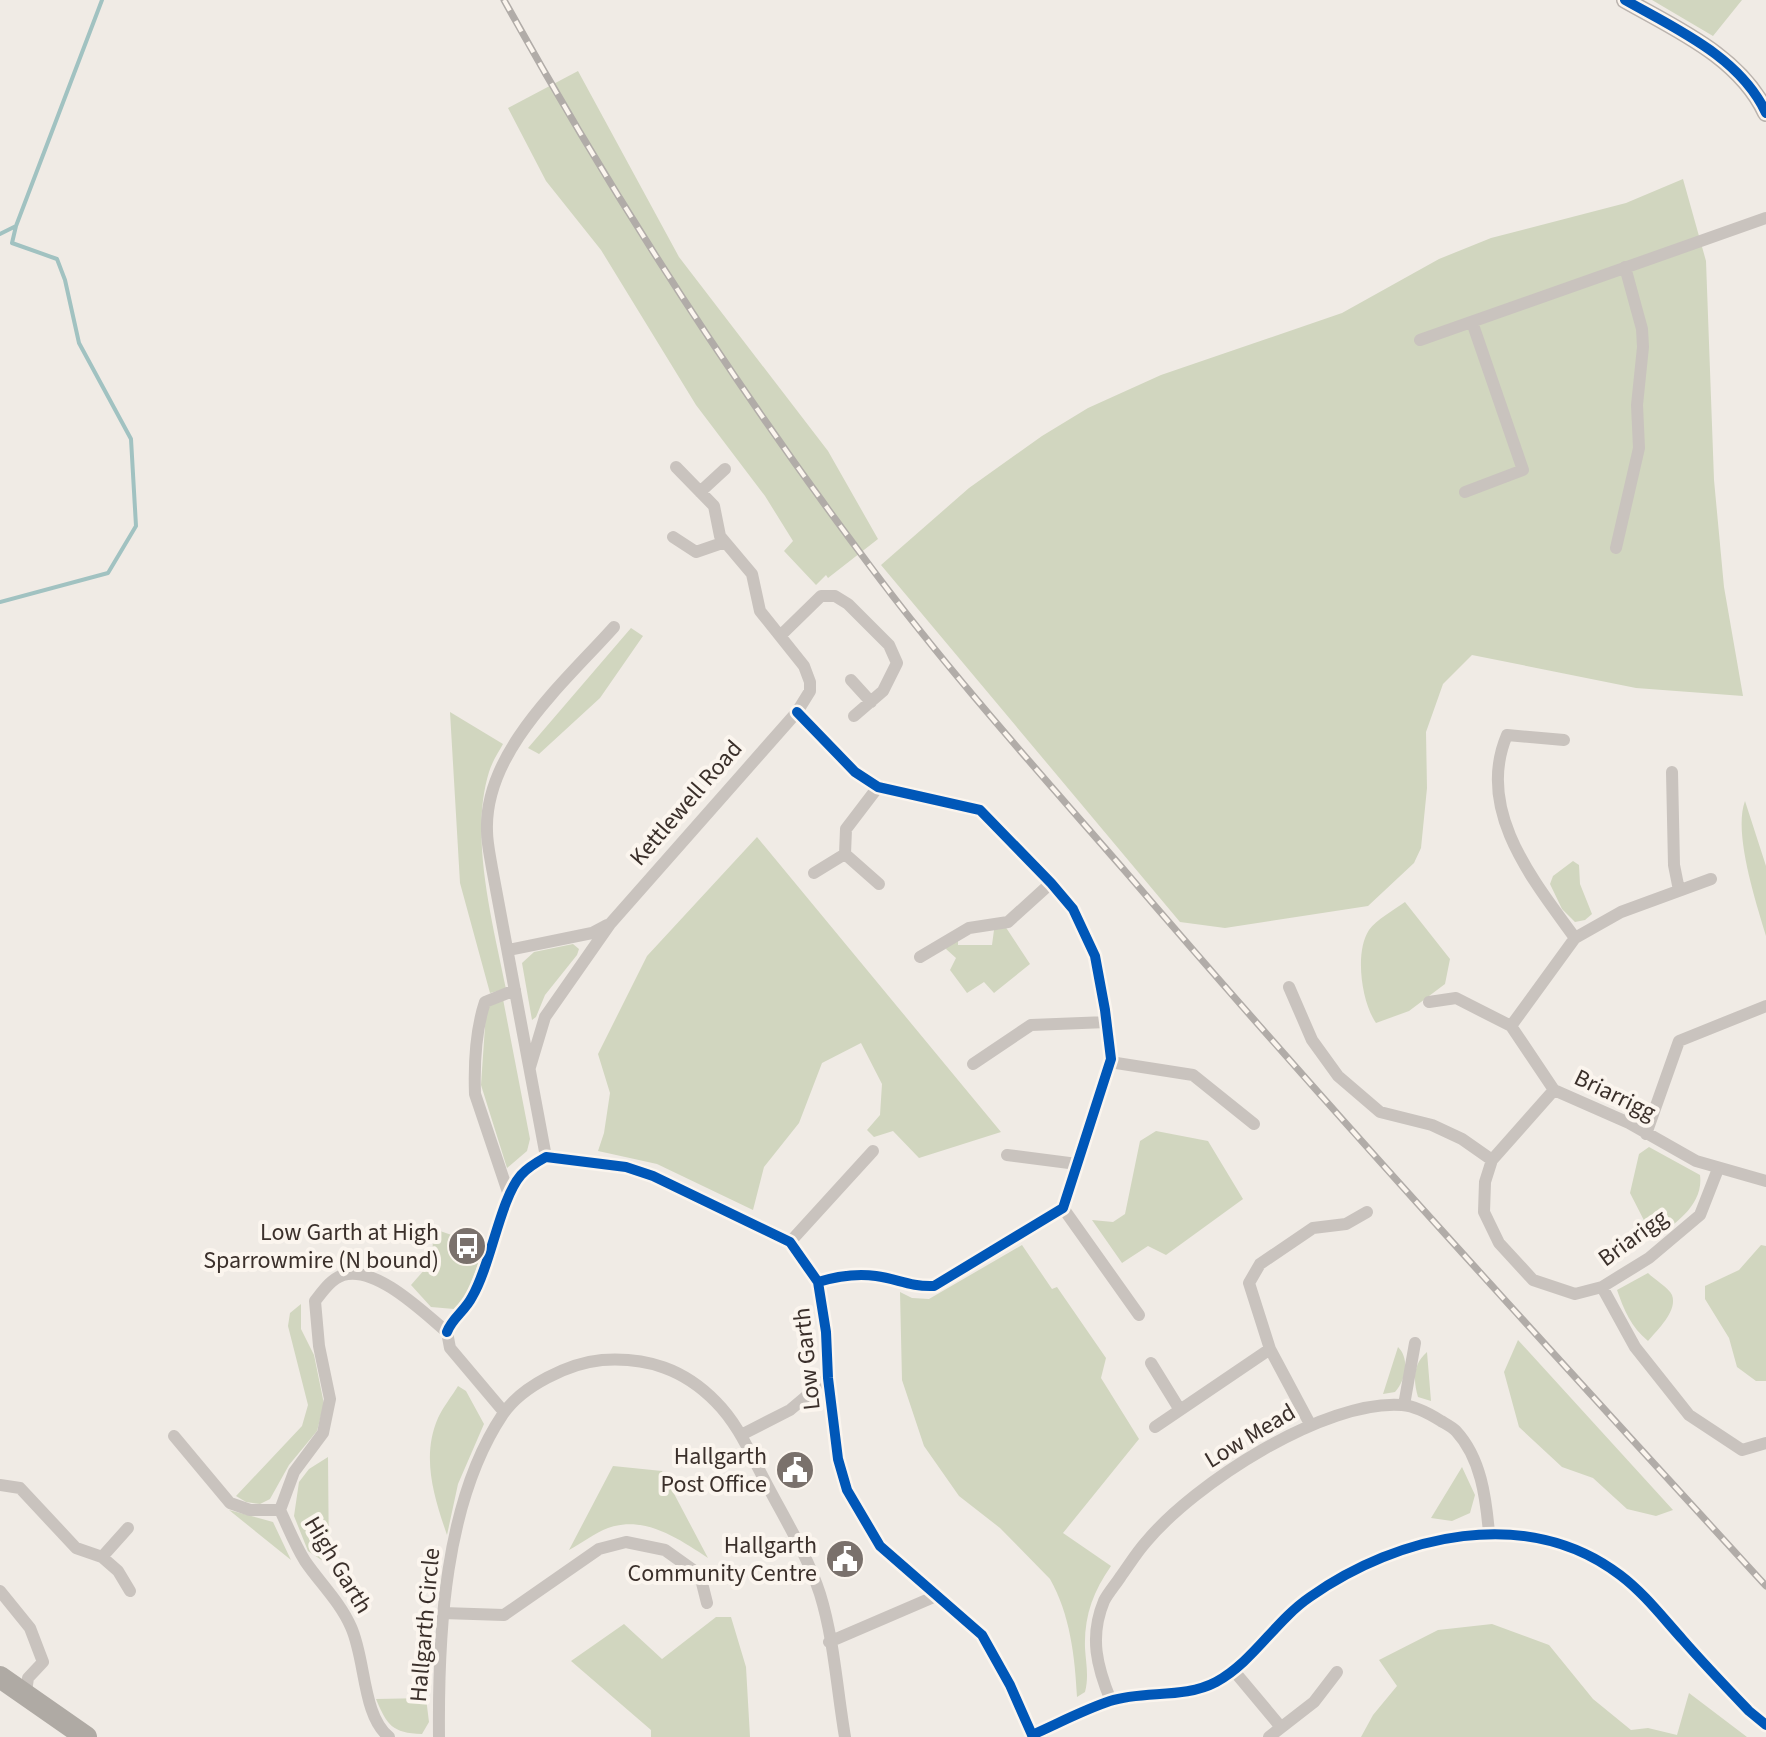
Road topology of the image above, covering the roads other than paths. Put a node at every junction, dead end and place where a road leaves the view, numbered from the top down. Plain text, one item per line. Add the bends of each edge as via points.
1 (1625, 0) edge
2 (1766, 113) edge
3 (1766, 218) edge
4 (1625, 267) junction
5 (1472, 322) junction
6 (1420, 340) dead end
7 (676, 467) dead end
8 (725, 469) dead end
9 (700, 492) junction
10 (1465, 492) dead end
11 (673, 537) dead end
12 (725, 542) junction
13 (1616, 548) dead end
14 (614, 627) dead end
15 (780, 636) junction
16 (851, 680) dead end
17 (871, 702) junction
18 (797, 712) junction
19 (854, 716) dead end
20 (1564, 740) dead end
21 (1672, 772) dead end
22 (878, 787) junction
23 (845, 854) junction
24 (814, 873) dead end
25 (1711, 879) dead end
26 (1051, 883) junction
27 (879, 884) dead end
28 (1679, 890) junction
29 (610, 924) junction
30 (1575, 938) junction
31 (508, 950) junction
32 (920, 957) dead end
33 (1289, 987) dead end
34 (515, 990) junction
35 (1429, 1002) dead end
36 (1766, 1006) edge
37 (1107, 1022) junction
38 (1511, 1026) junction
39 (1110, 1062) junction
40 (973, 1064) dead end
41 (530, 1067) junction
42 (1554, 1090) junction
43 (1254, 1124) dead end
44 (1646, 1134) junction
45 (873, 1151) dead end
46 (1007, 1155) dead end
47 (546, 1157) junction
48 (1492, 1160) junction
49 (1077, 1164) junction
50 (1718, 1169) junction
51 (1766, 1181) edge
52 (509, 1195) junction
53 (1063, 1208) junction
54 (1367, 1212) dead end
55 (790, 1242) junction
56 (818, 1282) junction
57 (1602, 1287) junction
58 (1139, 1315) dead end
59 (447, 1332) junction
60 (1415, 1343) dead end
61 (1270, 1349) junction
62 (1151, 1363) dead end
63 (828, 1378) junction
64 (1404, 1405) junction
65 (1180, 1410) junction
66 (504, 1412) junction
67 (1310, 1424) junction
68 (1155, 1427) dead end
69 (741, 1435) junction
70 (174, 1436) dead end
71 (1766, 1443) edge
72 (0, 1485) edge
73 (280, 1510) junction
74 (128, 1528) dead end
75 (1489, 1533) junction
76 (102, 1557) junction
77 (0, 1591) edge
78 (130, 1591) dead end
79 (936, 1596) junction
80 (707, 1603) dead end
81 (443, 1613) junction
82 (829, 1642) junction
83 (1234, 1671) junction
84 (1337, 1672) dead end
85 (0, 1677) edge
86 (22, 1691) junction
87 (1111, 1701) junction
88 (1766, 1725) edge
89 (1280, 1726) junction
90 (1032, 1736) edge
91 (86, 1737) edge
92 (389, 1737) edge
93 (439, 1737) edge
94 (845, 1737) edge
95 (1269, 1737) edge

1 - 2 street via 1714,53 1740,76
3 - 4 street
4 - 5 street
4 - 13 street via 1643,347 1639,448
5 - 6 street
5 - 10 street via 1523,470
7 - 9 street
8 - 9 street
9 - 12 street via 714,506
11 - 12 street via 696,552
12 - 15 street via 752,574 760,611
14 - 31 street via 516,737 495,780 486,830
15 - 17 street via 821,596 848,604 889,645 897,663
15 - 18 street via 810,682
16 - 17 street
17 - 19 street
18 - 22 street via 855,772
18 - 29 street, Kettlewell Road
20 - 30 street via 1507,735 1498,756 1496,783 1503,820 1530,875
21 - 28 street
22 - 23 street via 846,829
22 - 26 street via 980,810
23 - 24 street
23 - 27 street
25 - 28 street
26 - 32 street via 1008,922 969,928
26 - 37 street via 1073,909 1095,956
28 - 30 street via 1621,912
29 - 31 street, Kettlewell Road via 592,933
29 - 41 street, Kettlewell Road via 545,1017
30 - 38 street
31 - 34 street
33 - 48 street via 1312,1040 1338,1076 1380,1112 1432,1125
34 - 41 street
34 - 52 street via 485,1002 475,1082
35 - 38 street, Briarrigg via 1456,998
36 - 44 street via 1679,1041
37 - 39 street
37 - 40 street via 1031,1025
38 - 42 street, Briarrigg
39 - 43 street via 1193,1075
39 - 49 street
41 - 47 street
42 - 44 street, Briarrigg
42 - 48 street
44 - 50 street, Briarrigg
45 - 55 street
46 - 49 street
47 - 52 street via 518,1177
47 - 55 street, Low Garth via 626,1167 653,1176
48 - 57 street, Briarigg via 1484,1212 1499,1243 1533,1280 1575,1294
49 - 53 street
50 - 51 street, Briarrigg
50 - 57 street, Briarigg via 1700,1215 1649,1258
52 - 59 street via 472,1298
53 - 56 street via 934,1286 843,1274
53 - 58 street
54 - 61 street via 1346,1224 1313,1228 1260,1264 1249,1283
55 - 56 street, Low Garth
56 - 63 street, Low Garth
57 - 71 street via 1635,1347 1689,1415 1742,1450
59 - 66 street, High Garth via 450,1348
59 - 73 street, High Garth via 409,1300 366,1275 344,1275 329,1284 315,1301 330,1399 323,1433 294,1472
60 - 64 street
61 - 65 street
61 - 67 street
62 - 65 street
63 - 69 street via 790,1410
63 - 79 street, Low Garth via 847,1490 880,1546
64 - 67 street, Low Mead via 1368,1407
64 - 75 street, Low Mead via 1455,1430 1474,1460 1486,1497
65 - 68 street
66 - 69 street, Hallgarth Circle via 560,1371 627,1358 660,1365 692,1381
66 - 81 street, Hallgarth Circle via 472,1475 454,1540
67 - 87 street, Low Mead via 1236,1468 1146,1541 1105,1600 1095,1635 1097,1667
69 - 82 street, Hallgarth Circle via 812,1572
70 - 73 street via 230,1503 250,1510
72 - 76 street via 20,1488 76,1548
73 - 92 street, High Garth via 305,1560 351,1627 371,1710
74 - 76 street
75 - 83 street via 1423,1544 1356,1567 1307,1599
75 - 88 street via 1528,1535 1566,1546 1621,1575
76 - 78 street
77 - 86 street via 30,1628 43,1662
79 - 82 street
79 - 90 street, Low Garth via 982,1635
80 - 81 street via 700,1575 665,1550 626,1542 599,1549 504,1615
81 - 93 street, Hallgarth Circle
82 - 94 street, Hallgarth Circle
83 - 87 street via 1189,1691
83 - 89 street
84 - 89 street via 1314,1702
85 - 86 highway
86 - 91 highway
87 - 90 street
89 - 95 street

